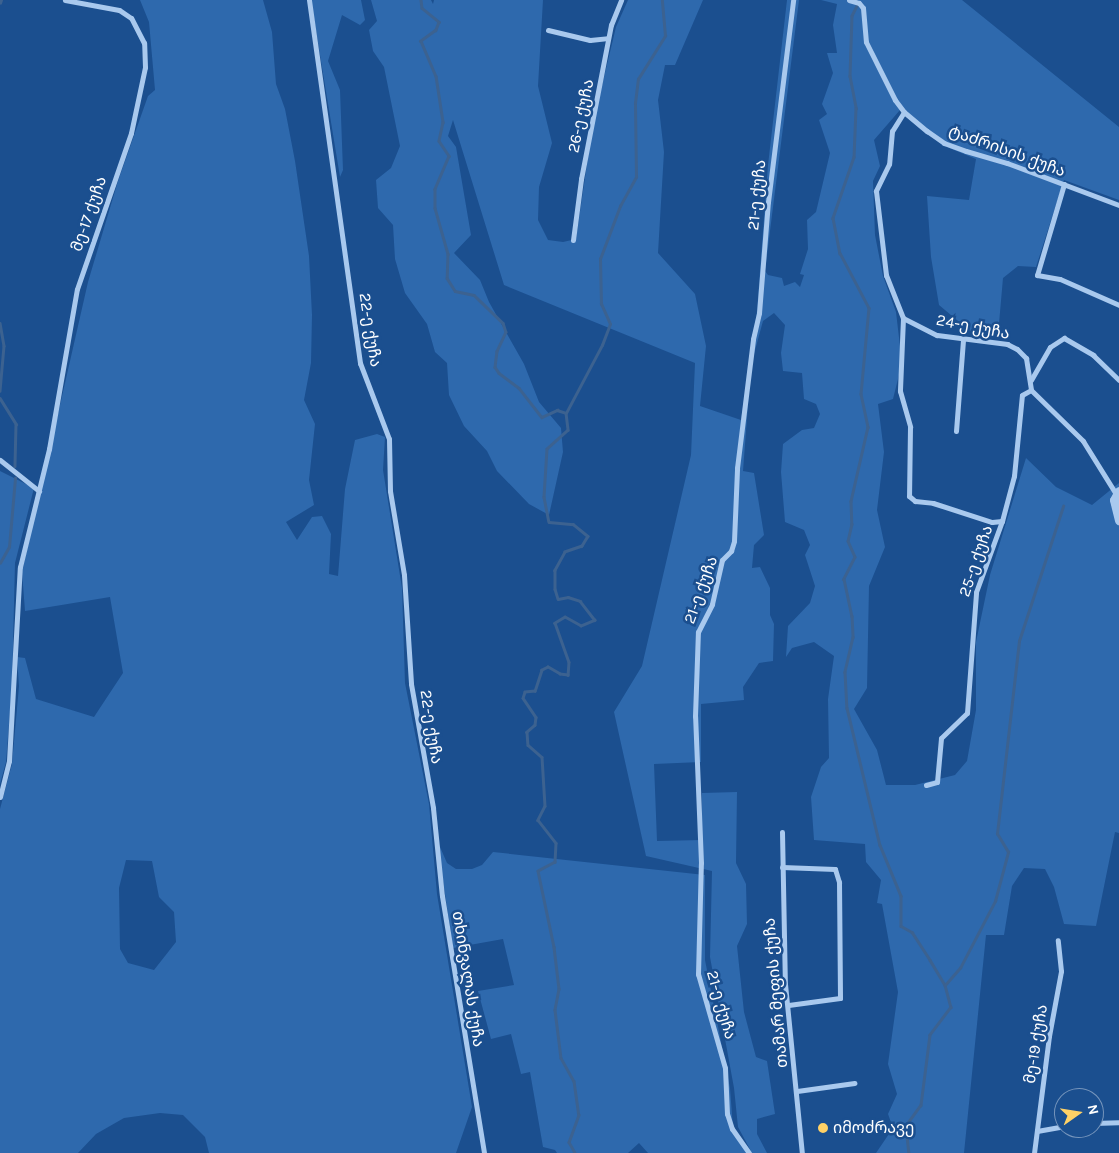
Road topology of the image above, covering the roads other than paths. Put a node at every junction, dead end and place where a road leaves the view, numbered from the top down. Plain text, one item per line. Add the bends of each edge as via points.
1 (64, 0) edge
2 (309, 0) edge
3 (621, 0) edge
4 (793, 0) edge
5 (850, 0) edge
6 (548, 30) dead end
7 (608, 38) junction
8 (904, 112) junction
9 (1064, 184) junction
10 (1119, 205) edge
11 (573, 240) dead end
12 (1119, 305) edge
13 (903, 318) junction
14 (963, 340) junction
15 (1030, 380) junction
16 (1119, 380) edge
17 (1031, 390) junction
18 (956, 431) dead end
19 (0, 460) edge
20 (39, 491) junction
21 (1118, 493) edge
22 (1119, 520) edge
23 (1002, 521) junction
24 (926, 785) dead end
25 (0, 798) edge
26 (433, 808) joint
27 (782, 832) dead end
28 (782, 867) junction
29 (1058, 940) dead end
30 (788, 1005) junction
31 (854, 1083) dead end
32 (797, 1091) junction
33 (1119, 1122) edge
34 (1104, 1123) edge
35 (1054, 1128) edge
36 (1036, 1131) junction
37 (484, 1153) edge
38 (749, 1153) edge
39 (802, 1153) edge
40 (1034, 1153) edge

1 - 20 street, მე-17 ქუჩა via 119,10 131,18 140,29 145,67 132,133 77,289
2 - 26 street, 22-ე ქუჩა via 360,363 389,439 390,492 404,576 411,684
3 - 7 street, 26-ე ქუჩა
4 - 38 street, 21-ე ქუჩა via 768,202 759,313 737,468 734,541 731,551 722,560 712,604 698,632 697,651 698,974 725,1068 727,1114 732,1129
5 - 8 street, ტაძრისის ქუჩა via 860,3 863,8 866,42 876,68
6 - 7 street via 590,40
7 - 11 street, 26-ე ქუჩა
8 - 9 street, ტაძრისის ქუჩა via 944,143
8 - 13 street via 892,131 889,164 876,191 886,275
9 - 10 street, ტაძრისის ქუჩა
9 - 12 street via 1037,275 1060,279
13 - 14 street, 24-ე ქუჩა via 937,335
13 - 23 street via 900,392 910,427 909,496 915,501 933,503 992,522
14 - 15 street, 24-ე ქუჩა via 1007,344 1017,349 1026,358
14 - 18 street
15 - 16 street via 1050,347 1064,338 1093,355
15 - 17 street, 24-ე ქუჩა
17 - 21 street via 1083,441
17 - 23 street, 25-ე ქუჩა via 1022,395 1017,459
19 - 20 street
20 - 25 street, მე-17 ქუჩა via 20,567 9,761
21 - 22 street via 1114,509
23 - 24 street, 25-ე ქუჩა via 976,592 967,713 941,738 937,782
26 - 37 street, თხინვალას ქუჩა via 442,896
27 - 28 street, თამარ მეფის ქუჩა
28 - 30 street, თამარ მეფის ქუჩა
28 - 30 street via 835,869 839,882 840,998
29 - 36 street, მე-19 ქუჩა via 1061,971
30 - 32 street, თამარ მეფის ქუჩა
31 - 32 street
32 - 39 street, თამარ მეფის ქუჩა
33 - 34 street
35 - 36 street
36 - 40 street, მე-19 ქუჩა

